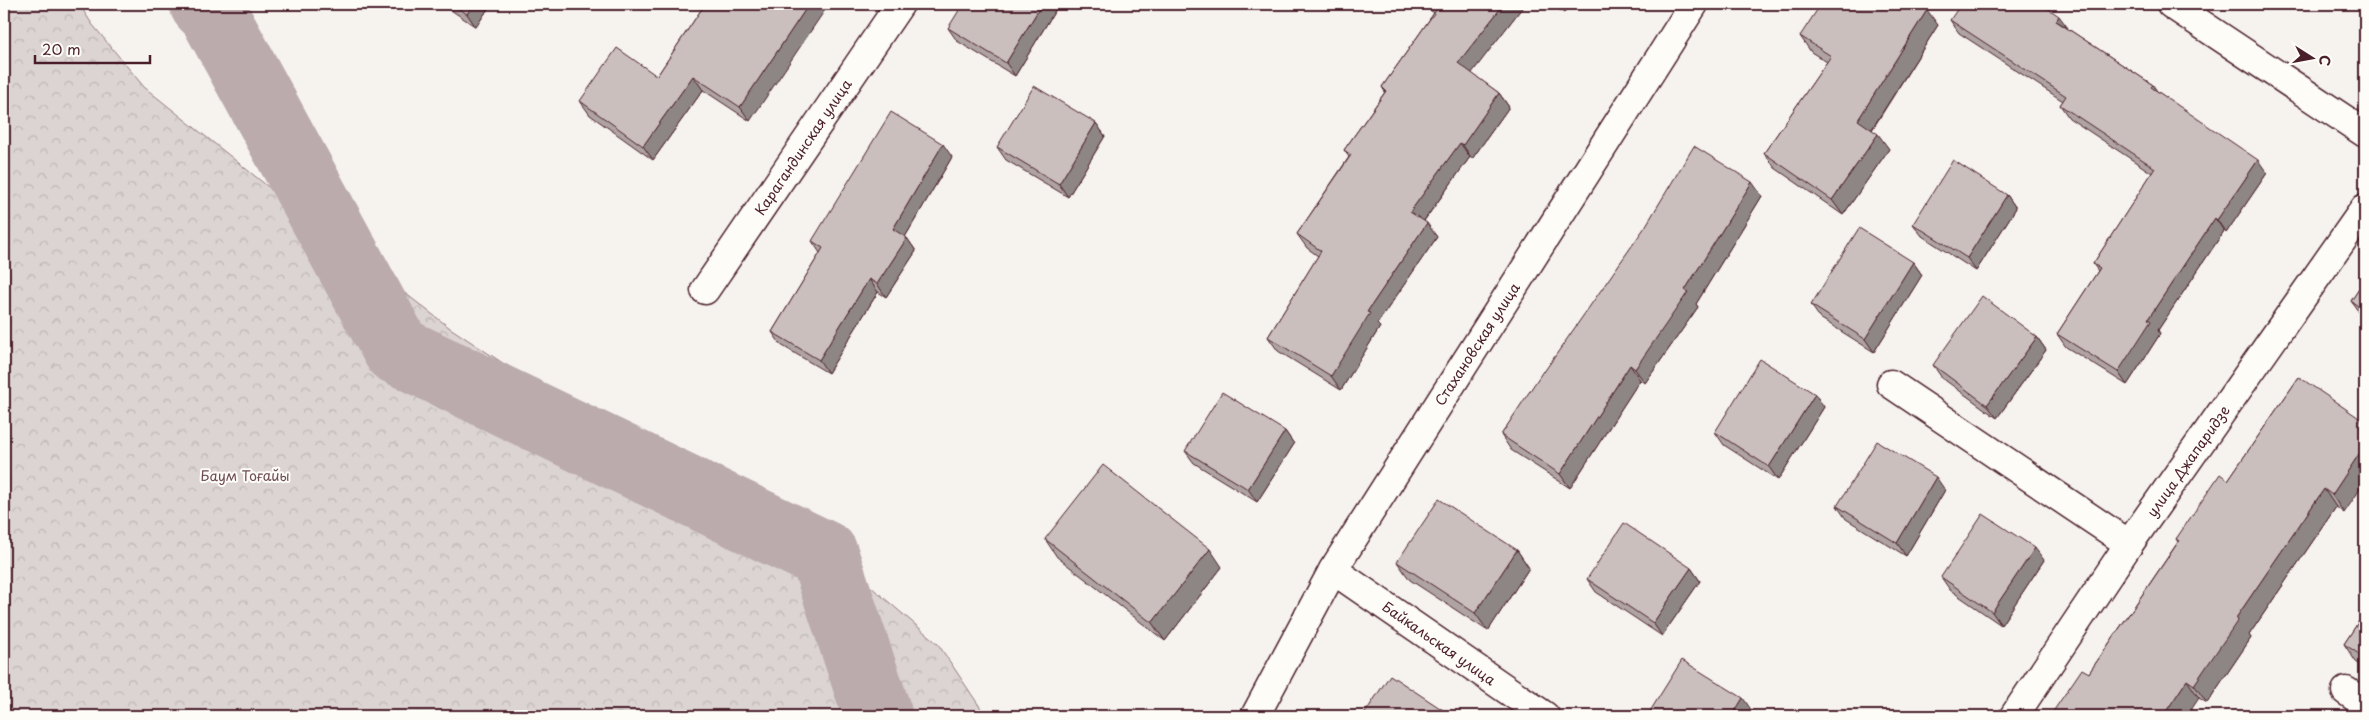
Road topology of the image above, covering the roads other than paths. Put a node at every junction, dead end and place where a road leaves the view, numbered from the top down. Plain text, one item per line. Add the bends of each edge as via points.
1 (900, 4) edge
2 (1694, 4) edge
3 (2170, 4) edge
4 (2365, 133) edge
5 (2365, 208) edge
6 (705, 290) dead end
7 (1891, 384) dead end
8 (2129, 544) junction
9 (1333, 570) junction
10 (1255, 716) edge
11 (1546, 716) edge
12 (2014, 716) edge

1 - 6 street, Карагандинская улица
2 - 9 street, Стахановская улица
3 - 4 street
5 - 8 street, улица Джапаридзе
7 - 8 street
8 - 12 street, улица Джапаридзе
9 - 10 street, Стахановская улица
9 - 11 street, Байкальская улица

